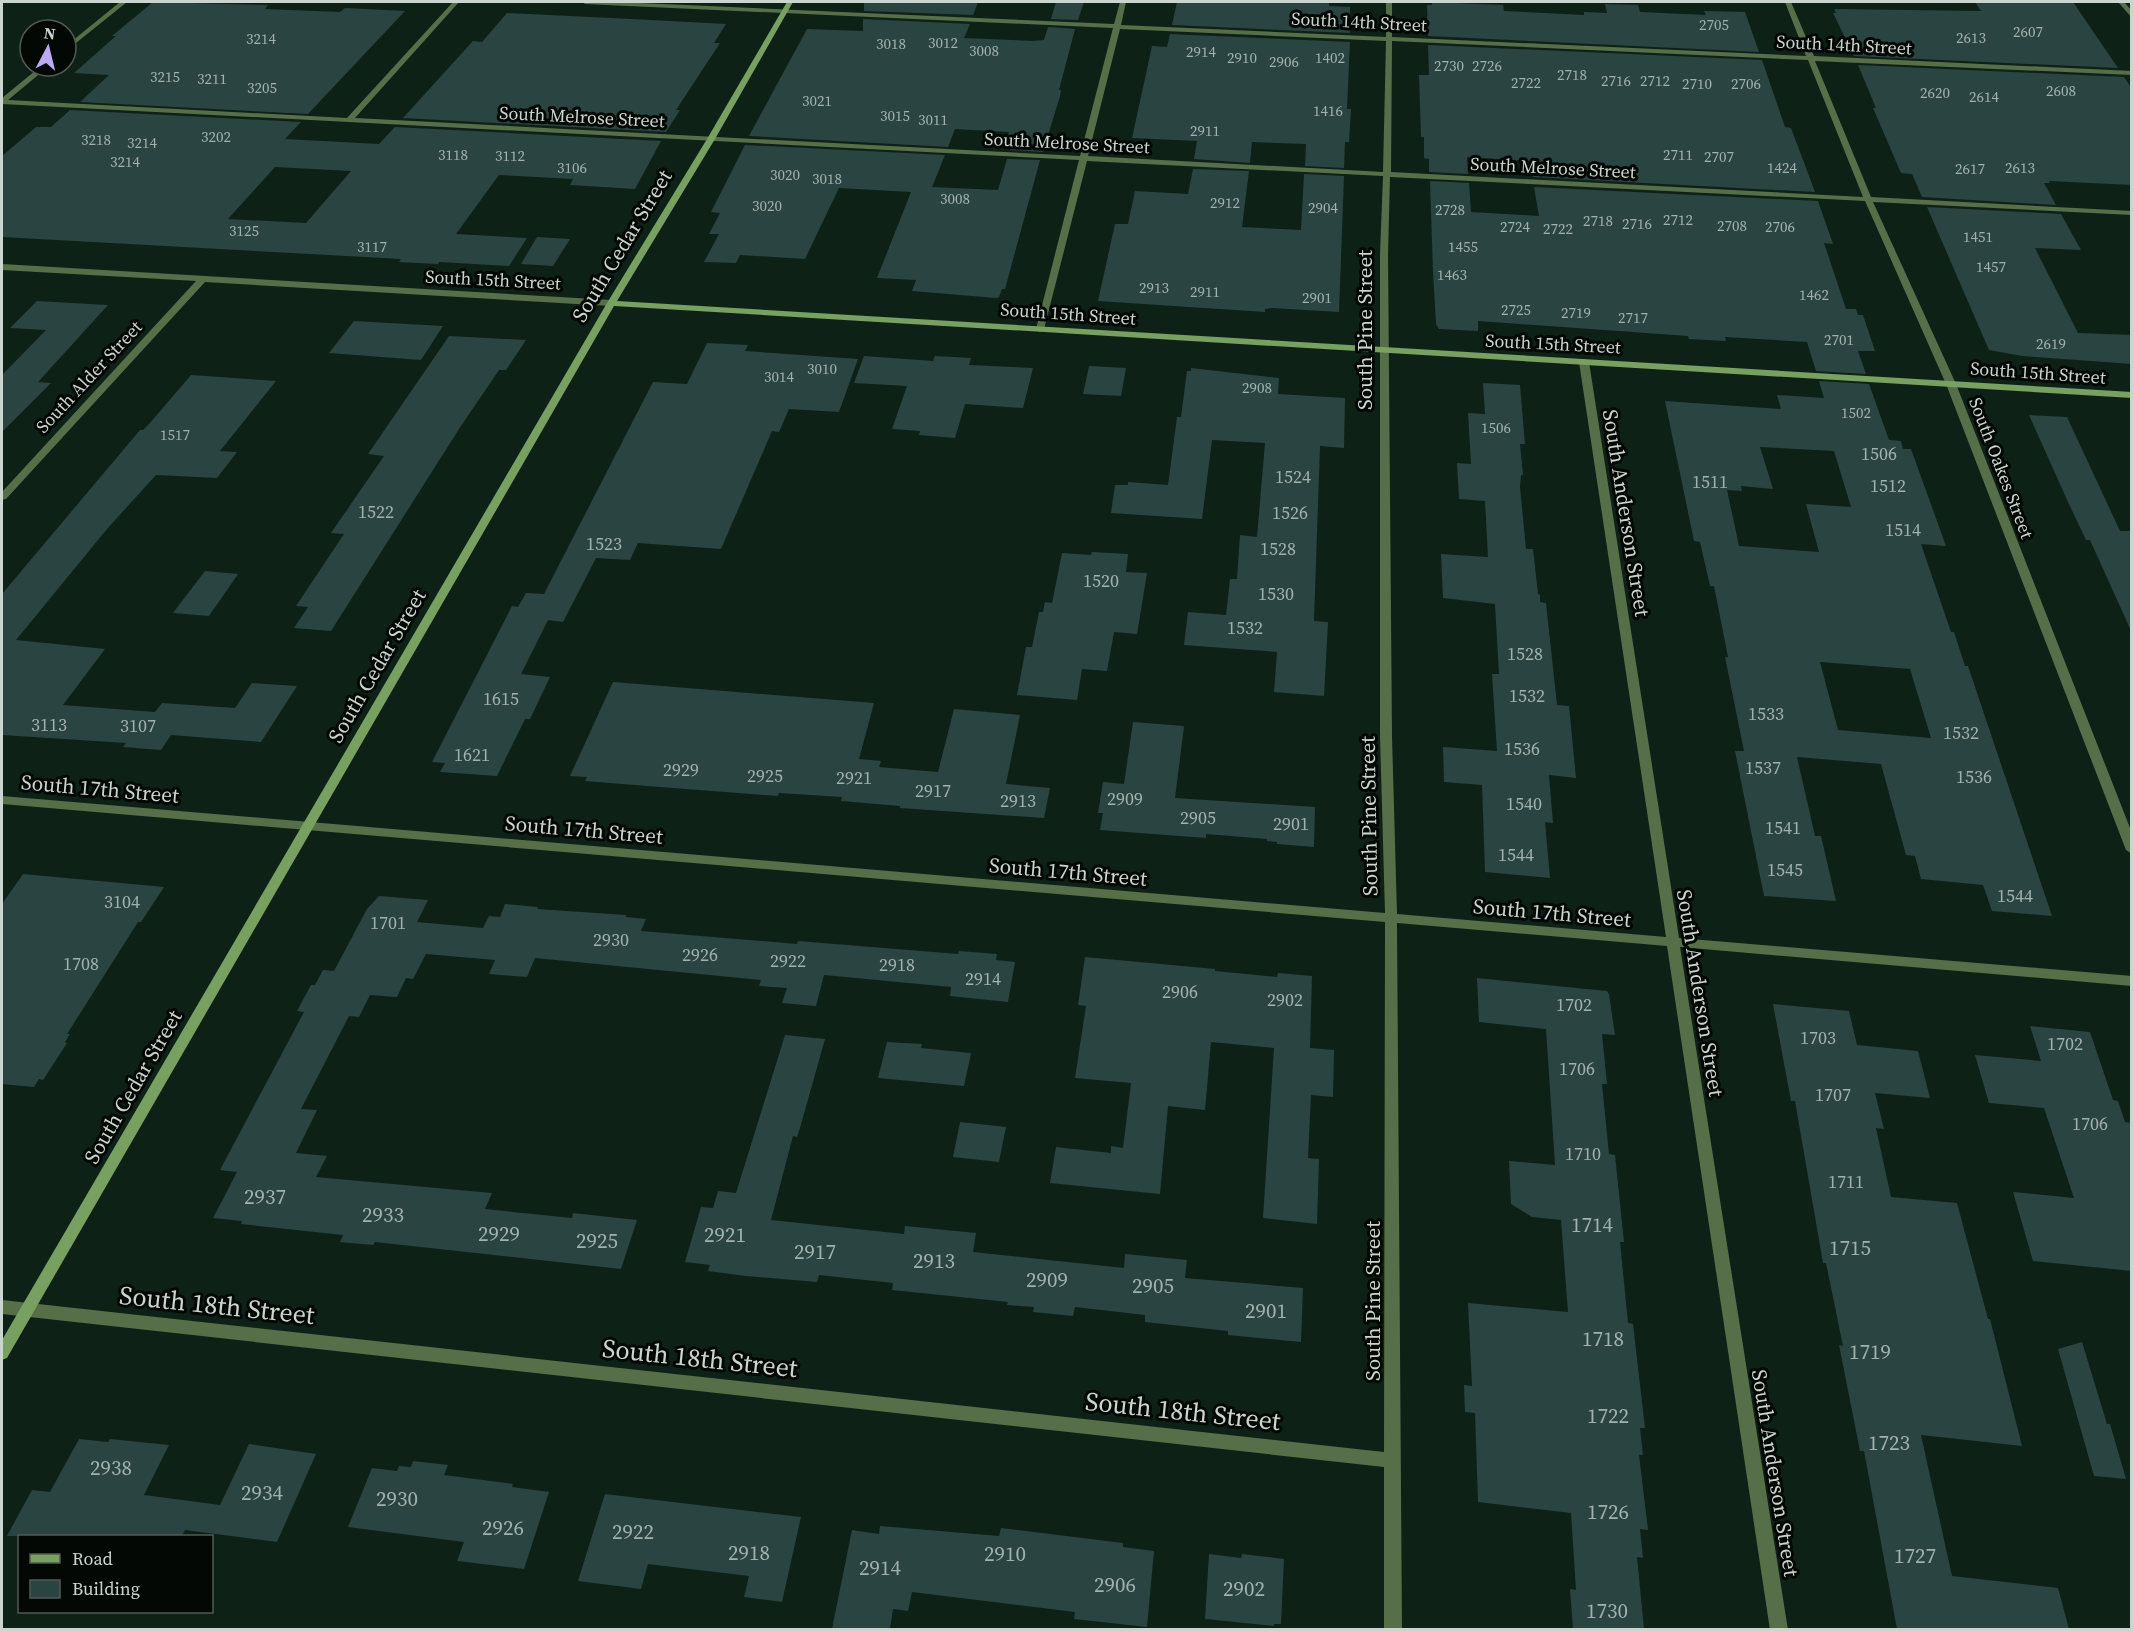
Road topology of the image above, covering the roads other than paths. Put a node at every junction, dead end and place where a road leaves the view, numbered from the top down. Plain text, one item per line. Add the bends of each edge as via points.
1 (124, 2) edge
2 (456, 2) edge
3 (585, 2) edge
4 (790, 2) edge
5 (1123, 2) edge
6 (1389, 2) edge
7 (1788, 2) edge
8 (2121, 2) edge
9 (784, 11) junction
10 (2132, 16) edge
11 (1118, 26) junction
12 (78, 39) edge
13 (1389, 39) junction
14 (1812, 59) junction
15 (2132, 73) edge
16 (30, 78) edge
17 (2, 101) edge
18 (349, 120) junction
19 (711, 139) junction
20 (1082, 158) junction
21 (1386, 174) junction
22 (1868, 199) junction
23 (2132, 213) edge
24 (2, 267) edge
25 (202, 280) junction
26 (611, 303) junction
27 (1040, 329) junction
28 (1385, 350) junction
29 (1584, 362) junction
30 (1951, 384) junction
31 (2132, 395) edge
32 (7, 485) edge
33 (2, 497) edge
34 (2, 800) edge
35 (309, 826) junction
36 (2132, 850) edge
37 (1391, 919) junction
38 (1672, 943) junction
39 (2132, 981) edge
40 (2, 1307) edge
41 (27, 1310) junction
42 (2, 1353) edge
43 (1392, 1460) junction
44 (1393, 1629) edge
45 (1779, 1629) edge

1 - 12 street
2 - 18 street
3 - 9 street, South 14th Street
4 - 9 main road, South Cedar Street
5 - 11 street
6 - 13 street, South Pine Street
7 - 14 street, South Oakes Street
8 - 10 street
9 - 11 street, South 14th Street
9 - 19 main road, South Cedar Street
11 - 13 street, South 14th Street
11 - 20 street
13 - 14 street, South 14th Street
13 - 21 street, South Pine Street
14 - 15 street, South 14th Street
14 - 22 street, South Oakes Street
16 - 17 street
17 - 18 street, South Melrose Street
18 - 19 street, South Melrose Street
19 - 20 street, South Melrose Street
19 - 26 main road, South Cedar Street
20 - 21 street, South Melrose Street
20 - 27 street
21 - 22 street, South Melrose Street
21 - 28 street, South Pine Street
22 - 23 street, South Melrose Street
22 - 30 street, South Oakes Street
24 - 25 street, South 15th Street
25 - 26 street, South 15th Street
25 - 32 street, South Alder Street
26 - 27 main road, South 15th Street
26 - 35 main road, South Cedar Street
27 - 28 main road, South 15th Street
28 - 29 main road, South 15th Street
28 - 37 street, South Pine Street via 1386,736
29 - 30 main road, South 15th Street
29 - 38 street, South Anderson Street
30 - 31 main road, South 15th Street
30 - 36 street, South Oakes Street
32 - 33 street, South Alder Street
34 - 35 street, South 17th Street
35 - 37 street, South 17th Street
35 - 41 main road, South Cedar Street
37 - 38 street, South 17th Street
37 - 43 street, South Pine Street
38 - 39 street, South 17th Street
38 - 45 street, South Anderson Street
40 - 41 street, South 18th Street
41 - 42 main road, South Cedar Street
41 - 43 street, South 18th Street
43 - 44 street, South Pine Street

